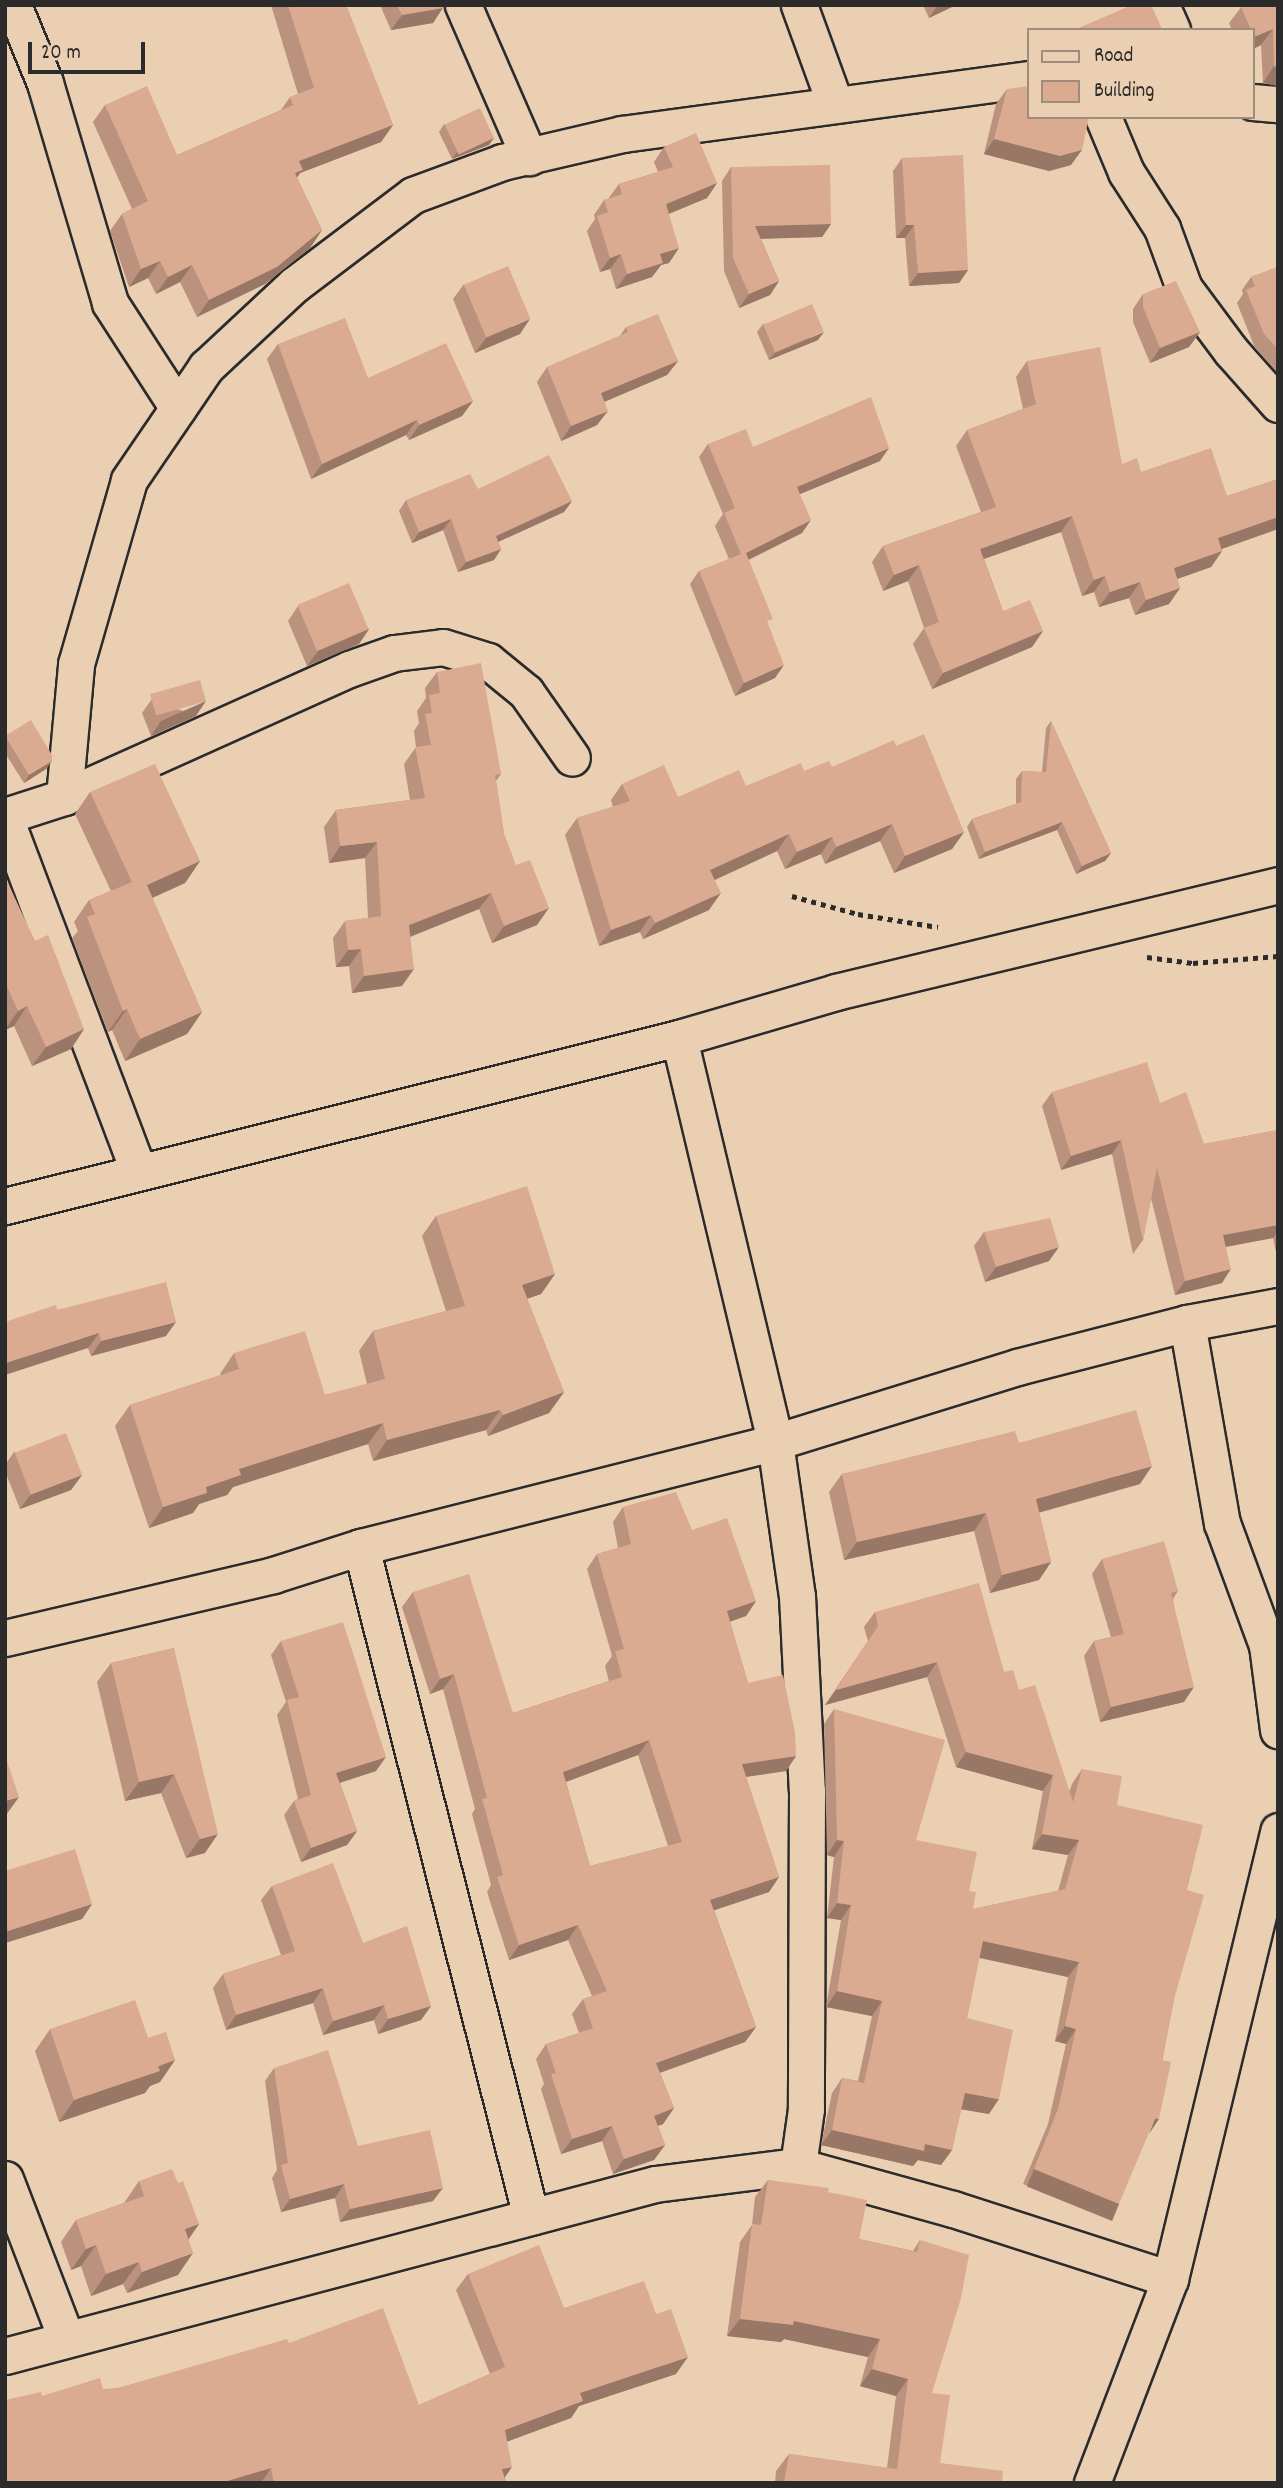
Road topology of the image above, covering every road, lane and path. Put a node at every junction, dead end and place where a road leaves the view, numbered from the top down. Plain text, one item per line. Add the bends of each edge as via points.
1 (13, 5) edge
2 (463, 5) edge
3 (799, 5) edge
4 (1161, 5) edge
5 (1171, 28) edge
6 (1028, 79) edge
7 (1255, 102) edge
8 (835, 104) junction
9 (1278, 104) edge
10 (1104, 119) edge
11 (529, 157) junction
12 (1278, 404) edge
13 (178, 408) junction
14 (572, 758) dead end
15 (64, 797) junction
16 (5, 817) edge
17 (1278, 885) edge
18 (679, 1038) junction
19 (138, 1170) junction
20 (5, 1206) edge
21 (1278, 1306) edge
22 (1187, 1323) junction
23 (775, 1442) junction
24 (361, 1547) junction
25 (5, 1638) edge
26 (1278, 1730) edge
27 (1278, 1831) edge
28 (798, 2166) junction
29 (5, 2179) edge
30 (531, 2217) junction
31 (1170, 2279) junction
32 (66, 2338) junction
33 (5, 2356) edge
34 (1092, 2483) edge

1 - 13 street via 44,83 110,303
2 - 11 street
3 - 8 street
4 - 5 street
6 - 8 street
7 - 9 street
8 - 11 street via 622,134
10 - 12 street via 1126,172 1162,228 1184,288 1230,351
11 - 13 street via 413,195 293,285 206,367
13 - 15 street via 129,480 121,506 76,664
14 - 15 street via 526,692 488,661 443,647 394,653 349,669
15 - 16 street
16 - 19 street
17 - 18 street via 836,992
18 - 19 street
18 - 23 street
19 - 20 street
21 - 22 street
22 - 23 street via 1017,1367
22 - 26 street via 1222,1523 1267,1644
23 - 24 street
23 - 28 street via 797,1596 807,1791 806,2109
24 - 25 street via 273,1575
24 - 30 street
27 - 31 street
28 - 30 street via 655,2184
28 - 31 street via 953,2208
29 - 32 street
30 - 32 street
31 - 34 street
32 - 33 street

